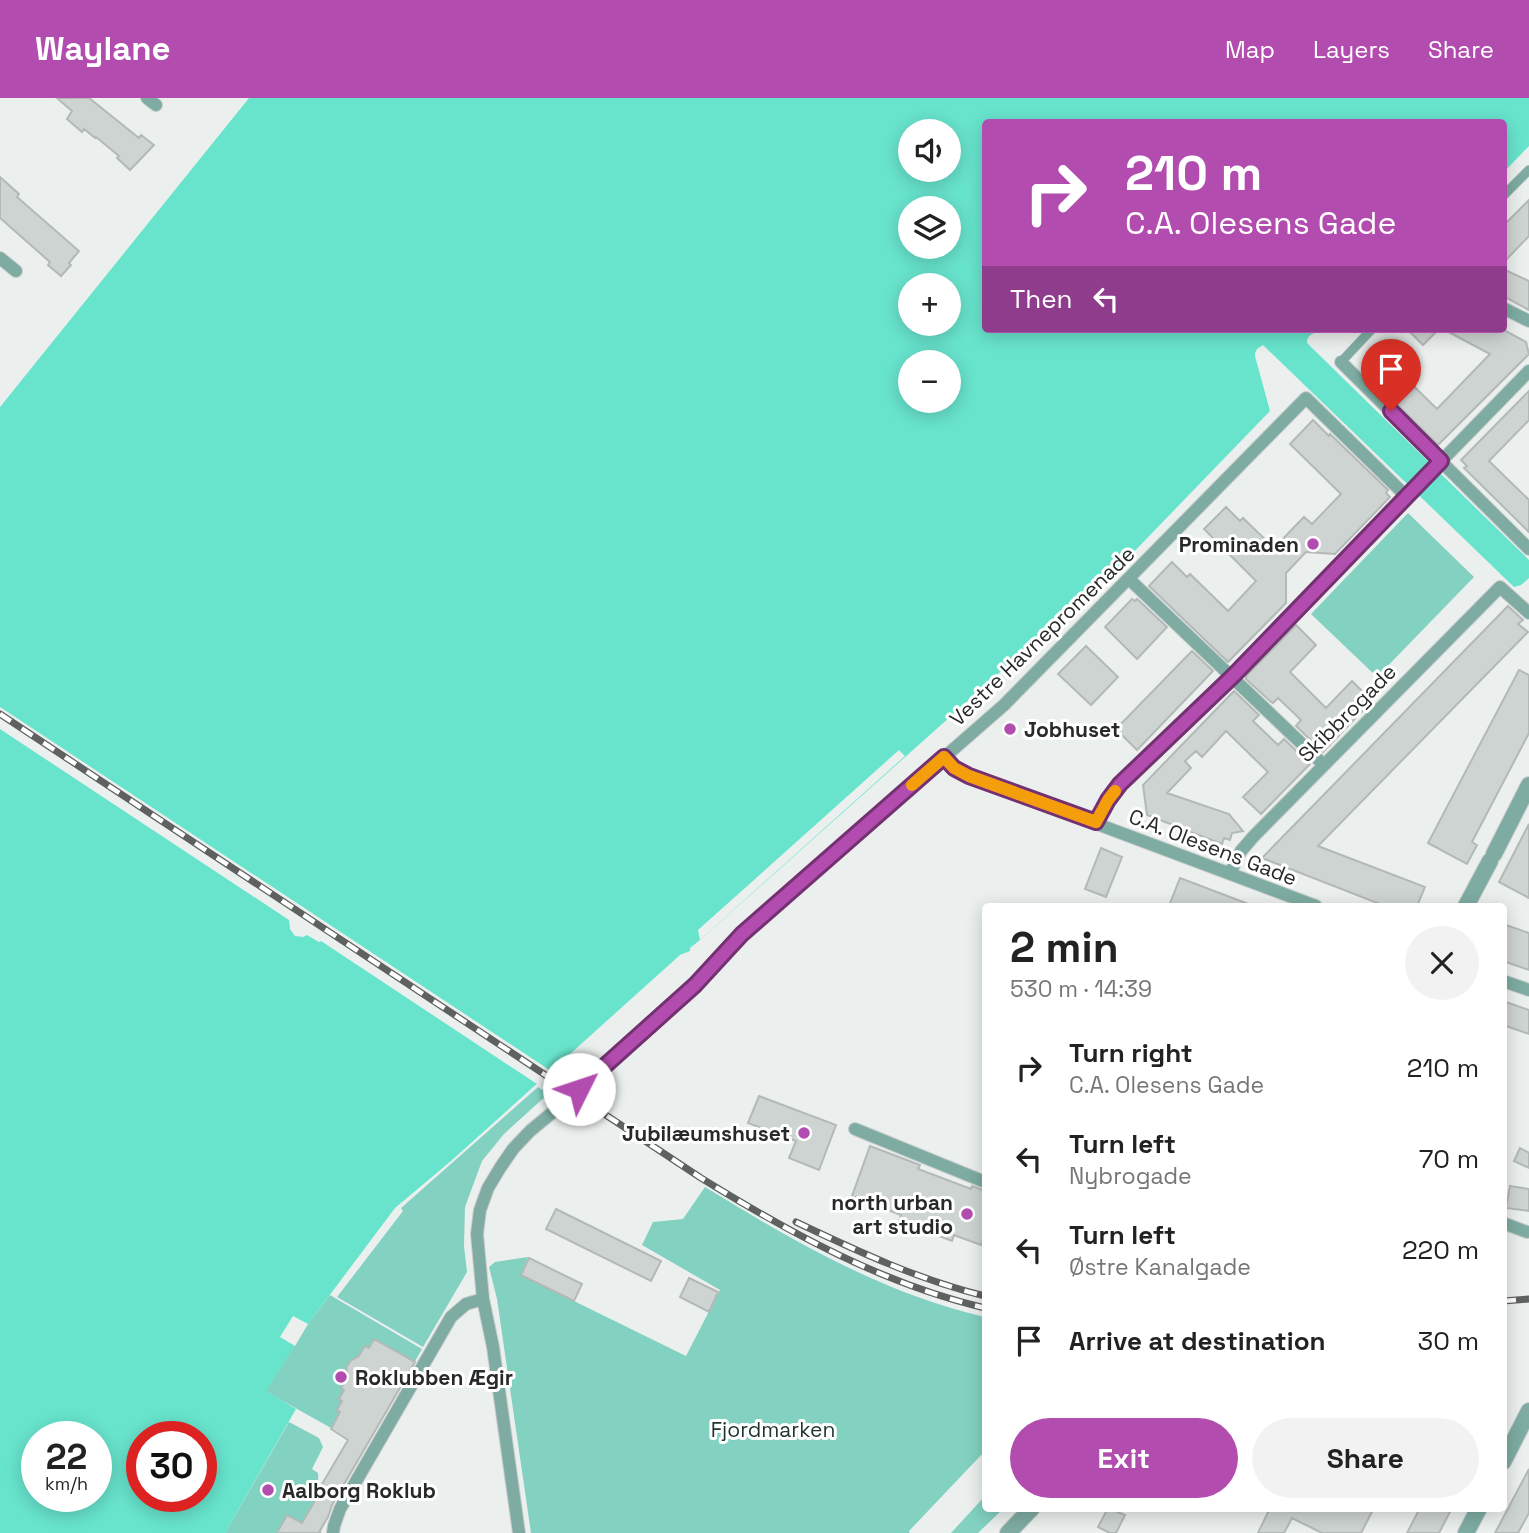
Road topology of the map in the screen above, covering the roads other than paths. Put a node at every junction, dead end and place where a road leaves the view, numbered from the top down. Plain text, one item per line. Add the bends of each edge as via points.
1 (1529, 170) edge
2 (1507, 192) edge
3 (0, 258) edge
4 (16, 271) dead end
5 (1507, 310) edge
6 (1529, 321) edge
7 (1368, 333) edge
8 (1341, 362) joint
9 (1529, 371) edge
10 (1440, 463) junction
11 (1409, 494) junction
12 (1529, 549) edge
13 (1129, 579) junction
14 (1529, 613) edge
15 (1233, 676) junction
16 (944, 757) junction
17 (1324, 765) junction
18 (1529, 785) edge
19 (1096, 822) junction
20 (1230, 873) junction
21 (1308, 903) edge
22 (1467, 903) edge
23 (1507, 982) edge
24 (1529, 990) edge
25 (579, 1089) dead end
26 (565, 1102) dead end
27 (855, 1129) dead end
28 (982, 1181) edge
29 (1507, 1225) edge
30 (1528, 1234) edge
31 (483, 1298) junction
32 (1529, 1411) edge
33 (1507, 1454) edge
34 (1027, 1512) edge
35 (1477, 1512) edge
36 (333, 1533) edge
37 (519, 1533) edge
38 (1008, 1533) edge
39 (1466, 1533) edge

1 - 2 street
3 - 4 street
5 - 6 street
7 - 8 street
8 - 10 street
9 - 10 street
10 - 11 street
10 - 12 street
11 - 13 street, Vestre Havnepromenade via 1306,398
11 - 15 street
13 - 15 street
13 - 16 street, Vestre Havnepromenade via 1004,705
14 - 17 street, Skibbrogade via 1500,587
15 - 17 street
15 - 19 street via 1120,784
16 - 19 street, C.A. Olesens Gade via 969,776
16 - 25 street, Vestre Havnepromenade via 742,934 695,985
17 - 20 street, Skibbrogade via 1252,837
18 - 22 street
19 - 20 street, C.A. Olesens Gade
20 - 21 street, C.A. Olesens Gade
23 - 24 street
26 - 31 street via 513,1149 488,1188 477,1234
27 - 28 street
29 - 30 street
31 - 36 street via 466,1304 451,1317 340,1509
31 - 37 street
32 - 33 street
34 - 38 street
35 - 39 street

